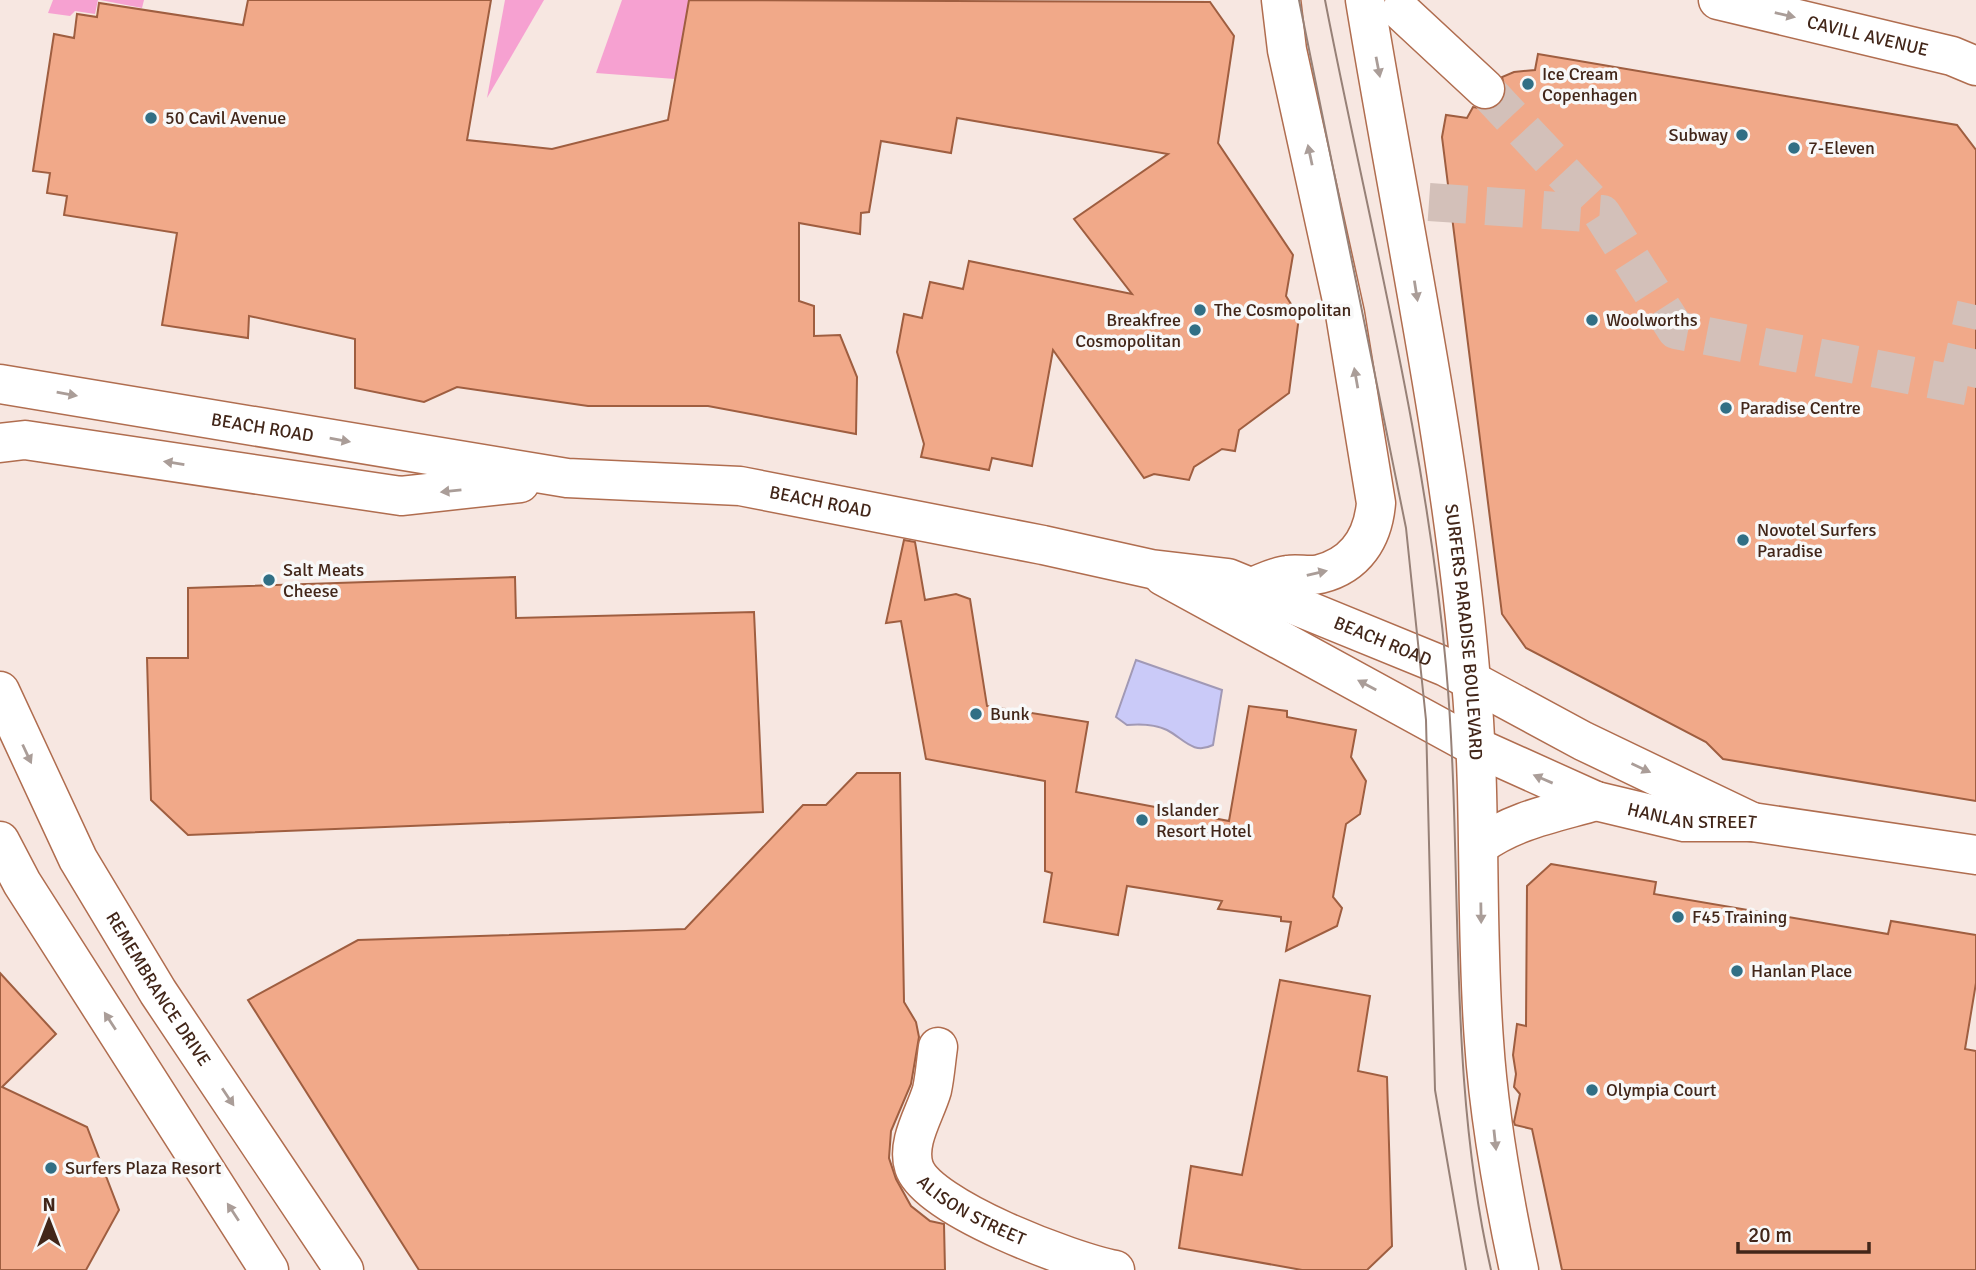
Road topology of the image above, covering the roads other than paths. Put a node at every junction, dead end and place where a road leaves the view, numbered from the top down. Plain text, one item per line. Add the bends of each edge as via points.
1 (1281, 0) edge
2 (1365, 0) edge
3 (1718, 0) edge
4 (1401, 11) dead end
5 (1968, 57) edge
6 (1485, 89) tunnel mouth
7 (0, 384) edge
8 (0, 443) edge
9 (567, 478) junction
10 (1151, 569) junction
11 (1252, 587) junction
12 (1471, 680) junction
13 (0, 691) edge
14 (1426, 720) joint
15 (1476, 747) junction
16 (1596, 801) junction
17 (1752, 822) junction
18 (0, 841) edge
19 (1480, 845) junction
20 (1976, 855) edge
21 (938, 1048) dead end
22 (269, 1270) edge
23 (344, 1270) edge
24 (1115, 1270) edge
25 (1519, 1270) edge

11 -> 1 main road via 1287,575 1320,574 1354,556 1368,540 1376,503 1345,314 1287,50
2 -> 12 main road, SURFERS PARADISE BOULEVARD via 1408,238 1461,578
3 -> 5 main road, CAVILL AVENUE
4 - 6 main road
7 -> 9 main road, BEACH ROAD
9 -> 8 main road, BEACH ROAD via 401,496 25,440
9 - 10 main road, BEACH ROAD via 740,486
10 - 11 main road, BEACH ROAD via 1228,578
14 -> 10 main road, BEACH ROAD
11 - 12 main road, BEACH ROAD
12 - 15 main road, SURFERS PARADISE BOULEVARD
12 -> 17 main road, BEACH ROAD via 1583,741
13 -> 23 main road, REMEMBRANCE DRIVE via 78,859 158,992
14 - 15 main road, HANLAN STREET
16 -> 15 main road, HANLAN STREET
15 - 19 main road, SURFERS PARADISE BOULEVARD
16 - 17 main road, HANLAN STREET via 1684,822
16 - 19 main road via 1519,823
17 - 20 main road, HANLAN STREET
22 -> 18 main road via 22,883
19 -> 25 main road, SURFERS PARADISE BOULEVARD via 1484,1040 1497,1155
21 - 24 main road, ALISON STREET via 933,1085 912,1152 920,1179 1003,1231

